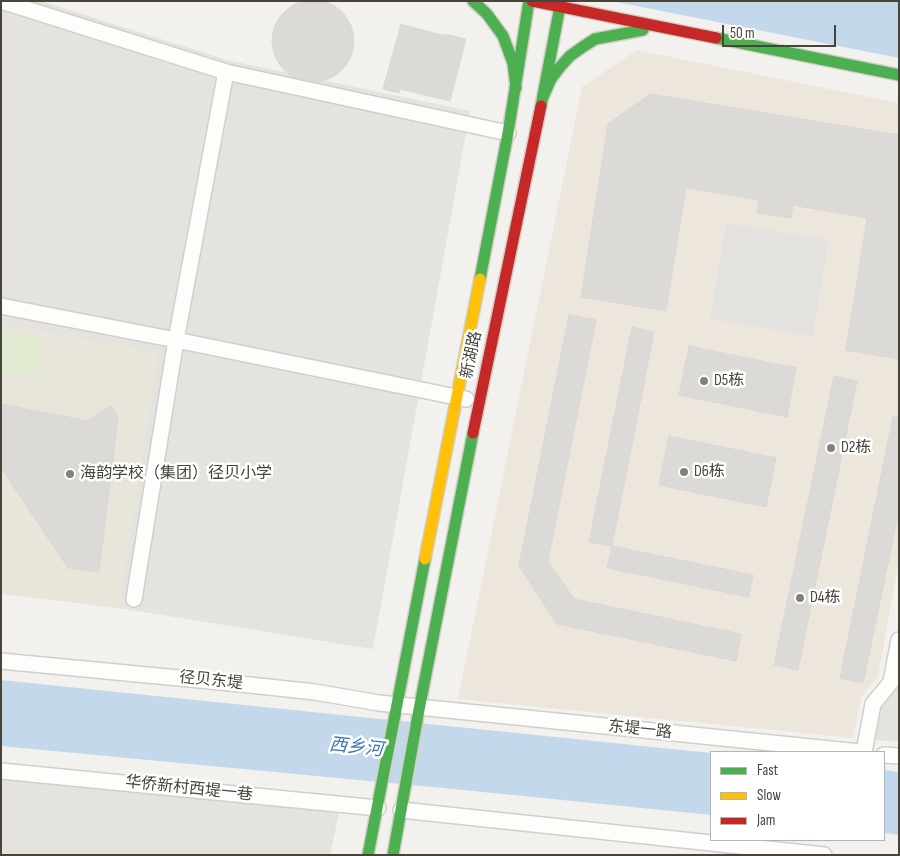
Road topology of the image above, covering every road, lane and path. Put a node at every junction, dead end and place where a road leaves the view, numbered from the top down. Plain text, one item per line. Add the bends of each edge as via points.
1 (1, 1) edge
2 (473, 1) edge
3 (531, 1) edge
4 (560, 4) edge
5 (673, 29) junction
6 (226, 72) junction
7 (899, 75) edge
8 (516, 88) junction
9 (543, 97) junction
10 (508, 133) junction
11 (1, 306) edge
12 (176, 340) junction
13 (457, 398) junction
14 (479, 402) junction
15 (134, 599) dead end
16 (899, 640) edge
17 (1, 661) edge
18 (396, 709) junction
19 (419, 711) junction
20 (849, 751) edge
21 (864, 751) edge
22 (885, 754) edge
23 (899, 756) edge
24 (1, 770) edge
25 (379, 802) junction
26 (402, 804) junction
27 (368, 855) edge
28 (393, 855) edge
29 (824, 855) edge

1 - 6 street
2 - 8 main road via 503,36 513,63
3 - 4 main road
3 - 8 main road, 新湖路
4 - 5 main road
4 - 9 main road, 新湖路
5 - 7 main road
5 - 9 main road via 636,31 595,40 570,56 551,79
6 - 10 street
6 - 12 street
8 - 10 main road, 新湖路
9 - 14 main road, 新湖路
10 - 13 main road, 新湖路
11 - 12 street
12 - 13 street
12 - 15 street
13 - 14 street
13 - 18 main road, 新湖路
14 - 19 main road, 新湖路
16 - 21 street via 891,682 873,704
17 - 18 street, 径贝东堤 via 315,692
18 - 19 street, 径贝东堤
18 - 25 main road, 新湖路
19 - 20 street, 东堤一路
19 - 26 main road, 新湖路
22 - 23 street
24 - 25 street, 华侨新村西堤一巷
25 - 27 main road
26 - 28 main road
26 - 29 street

